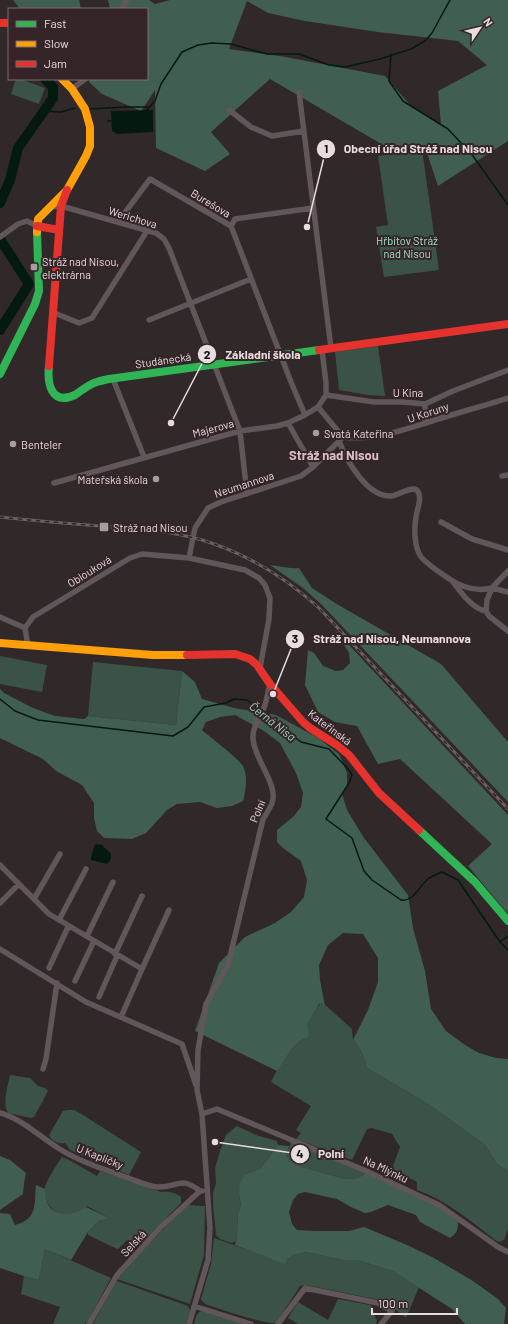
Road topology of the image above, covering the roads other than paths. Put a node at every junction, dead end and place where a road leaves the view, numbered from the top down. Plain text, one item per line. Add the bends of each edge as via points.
1 (0, 16) edge
2 (5, 23) edge
3 (63, 80) edge
4 (84, 80) edge
5 (72, 89) junction
6 (299, 92) dead end
7 (229, 110) dead end
8 (304, 131) junction
9 (67, 190) junction
10 (61, 206) junction
11 (50, 207) junction
12 (313, 208) junction
13 (118, 222) junction
14 (37, 226) junction
15 (231, 226) junction
16 (59, 230) junction
17 (148, 231) junction
18 (0, 237) edge
19 (251, 280) junction
20 (191, 304) junction
21 (52, 312) junction
22 (149, 320) dead end
23 (508, 324) edge
24 (331, 348) junction
25 (322, 350) junction
26 (281, 355) junction
27 (214, 364) junction
28 (508, 370) edge
29 (0, 374) edge
30 (113, 379) junction
31 (326, 395) junction
32 (508, 398) edge
33 (425, 404) junction
34 (318, 407) junction
35 (305, 415) junction
36 (288, 423) junction
37 (425, 423) junction
38 (240, 431) junction
39 (341, 439) junction
40 (144, 457) junction
41 (313, 466) junction
42 (54, 483) dead end
43 (247, 494) junction
44 (441, 522) dead end
45 (508, 550) edge
46 (189, 558) junction
47 (508, 570) edge
48 (451, 580) junction
49 (492, 588) junction
50 (508, 592) edge
51 (486, 611) junction
52 (0, 617) edge
53 (26, 628) junction
54 (508, 631) edge
55 (0, 643) edge
56 (28, 646) junction
57 (260, 668) junction
58 (270, 684) junction
59 (60, 854) dead end
60 (0, 865) edge
61 (86, 870) dead end
62 (113, 882) dead end
63 (19, 884) junction
64 (142, 896) dead end
65 (34, 899) junction
66 (0, 903) edge
67 (169, 910) dead end
68 (59, 920) junction
69 (508, 921) edge
70 (68, 927) junction
71 (87, 936) junction
72 (94, 941) junction
73 (0, 949) edge
74 (116, 955) junction
75 (50, 968) dead end
76 (142, 969) junction
77 (75, 981) dead end
78 (57, 983) junction
79 (99, 997) dead end
80 (121, 1017) junction
81 (43, 1069) dead end
82 (197, 1090) junction
83 (0, 1113) edge
84 (202, 1114) junction
85 (206, 1190) junction
86 (200, 1191) junction
87 (508, 1252) edge
88 (194, 1306) junction
89 (89, 1324) edge
90 (189, 1324) edge
91 (250, 1324) edge
92 (278, 1324) edge
93 (381, 1324) edge

1 - 2 street
3 - 5 street
4 - 5 street
5 - 9 street via 85,109 90,127 90,146
6 - 8 street
7 - 8 street via 251,127 272,136
8 - 12 street
9 - 10 street, Studánecká
9 - 11 street
10 - 11 street, Werichova
10 - 13 street, Werichova
10 - 16 street, Studánecká
11 - 14 street via 38,219
12 - 15 street via 235,219
12 - 24 street
13 - 15 street, Burešova via 150,178
13 - 17 street, Werichova
14 - 16 street
14 - 18 street via 27,221 18,224
14 - 29 street via 39,291
15 - 19 street, Burešova
16 - 21 street, Studánecká
17 - 20 street, Werichova via 164,239
17 - 21 street via 92,318 79,323
19 - 20 street
19 - 26 street, Burešova
20 - 22 street
20 - 27 street, Werichova
21 - 30 street, Studánecká via 48,373 48,383 52,392 67,397 94,383
23 - 24 street, Studánecká
24 - 25 street, Studánecká
25 - 26 street, Studánecká
25 - 31 street
26 - 27 street, Studánecká
26 - 35 street, Burešova
27 - 30 street, Studánecká
27 - 38 street, Werichova
28 - 33 street, U Kina
30 - 40 street
31 - 33 street, U Kina via 374,402
31 - 34 street
32 - 37 street, U Koruny
33 - 37 street
34 - 35 street, Majerova
34 - 39 street
35 - 36 street, Majerova
36 - 38 street, Majerova
36 - 41 street
37 - 39 street, U Koruny via 377,436
38 - 40 street, Majerova
38 - 43 street, Werichova
39 - 41 street, Neumannova
39 - 48 street via 348,462 375,491 386,496 412,489 419,492 415,521 418,550 422,557
40 - 42 street, Majerova
41 - 43 street, Neumannova via 301,476
43 - 46 street, Neumannova via 208,508 195,528
44 - 45 street via 472,539
46 - 53 street, Oblouková via 142,554 130,558 34,617
46 - 57 street via 245,570 265,585 270,598 269,619
47 - 49 street
48 - 49 street via 473,589
48 - 51 street via 475,606
49 - 50 street
49 - 51 street
51 - 54 street
52 - 53 street
53 - 56 street
55 - 56 street, Kateřinská
56 - 57 street, Kateřinská via 153,655 234,654 250,659
57 - 58 street, Kateřinská
58 - 69 street, Kateřinská via 303,722 349,755 379,793 475,882
58 - 82 street, Polní via 265,706 254,728 253,740 260,763 270,781 273,798 263,819 228,965 206,1004 198,1050
59 - 65 street
60 - 63 street
61 - 68 street
62 - 71 street
63 - 65 street
63 - 66 street
64 - 74 street
65 - 68 street
67 - 76 street
68 - 70 street
70 - 71 street
70 - 75 street
71 - 72 street
72 - 74 street
72 - 77 street
73 - 78 street
74 - 76 street
74 - 79 street
76 - 80 street
78 - 80 street via 86,1002
78 - 81 street
80 - 82 street via 182,1044
82 - 84 street, Polní
83 - 86 street, U Kapličky via 58,1148 99,1167 151,1186 184,1182 190,1183
84 - 85 street, Polní
84 - 87 street, Na Mlýnku via 217,1108 364,1170 439,1205
85 - 86 street
85 - 88 street, Polní via 210,1228 208,1260
86 - 89 street, Selská via 117,1275
88 - 90 street, Polní
88 - 91 street
92 - 93 street via 305,1288 378,1303 392,1311

